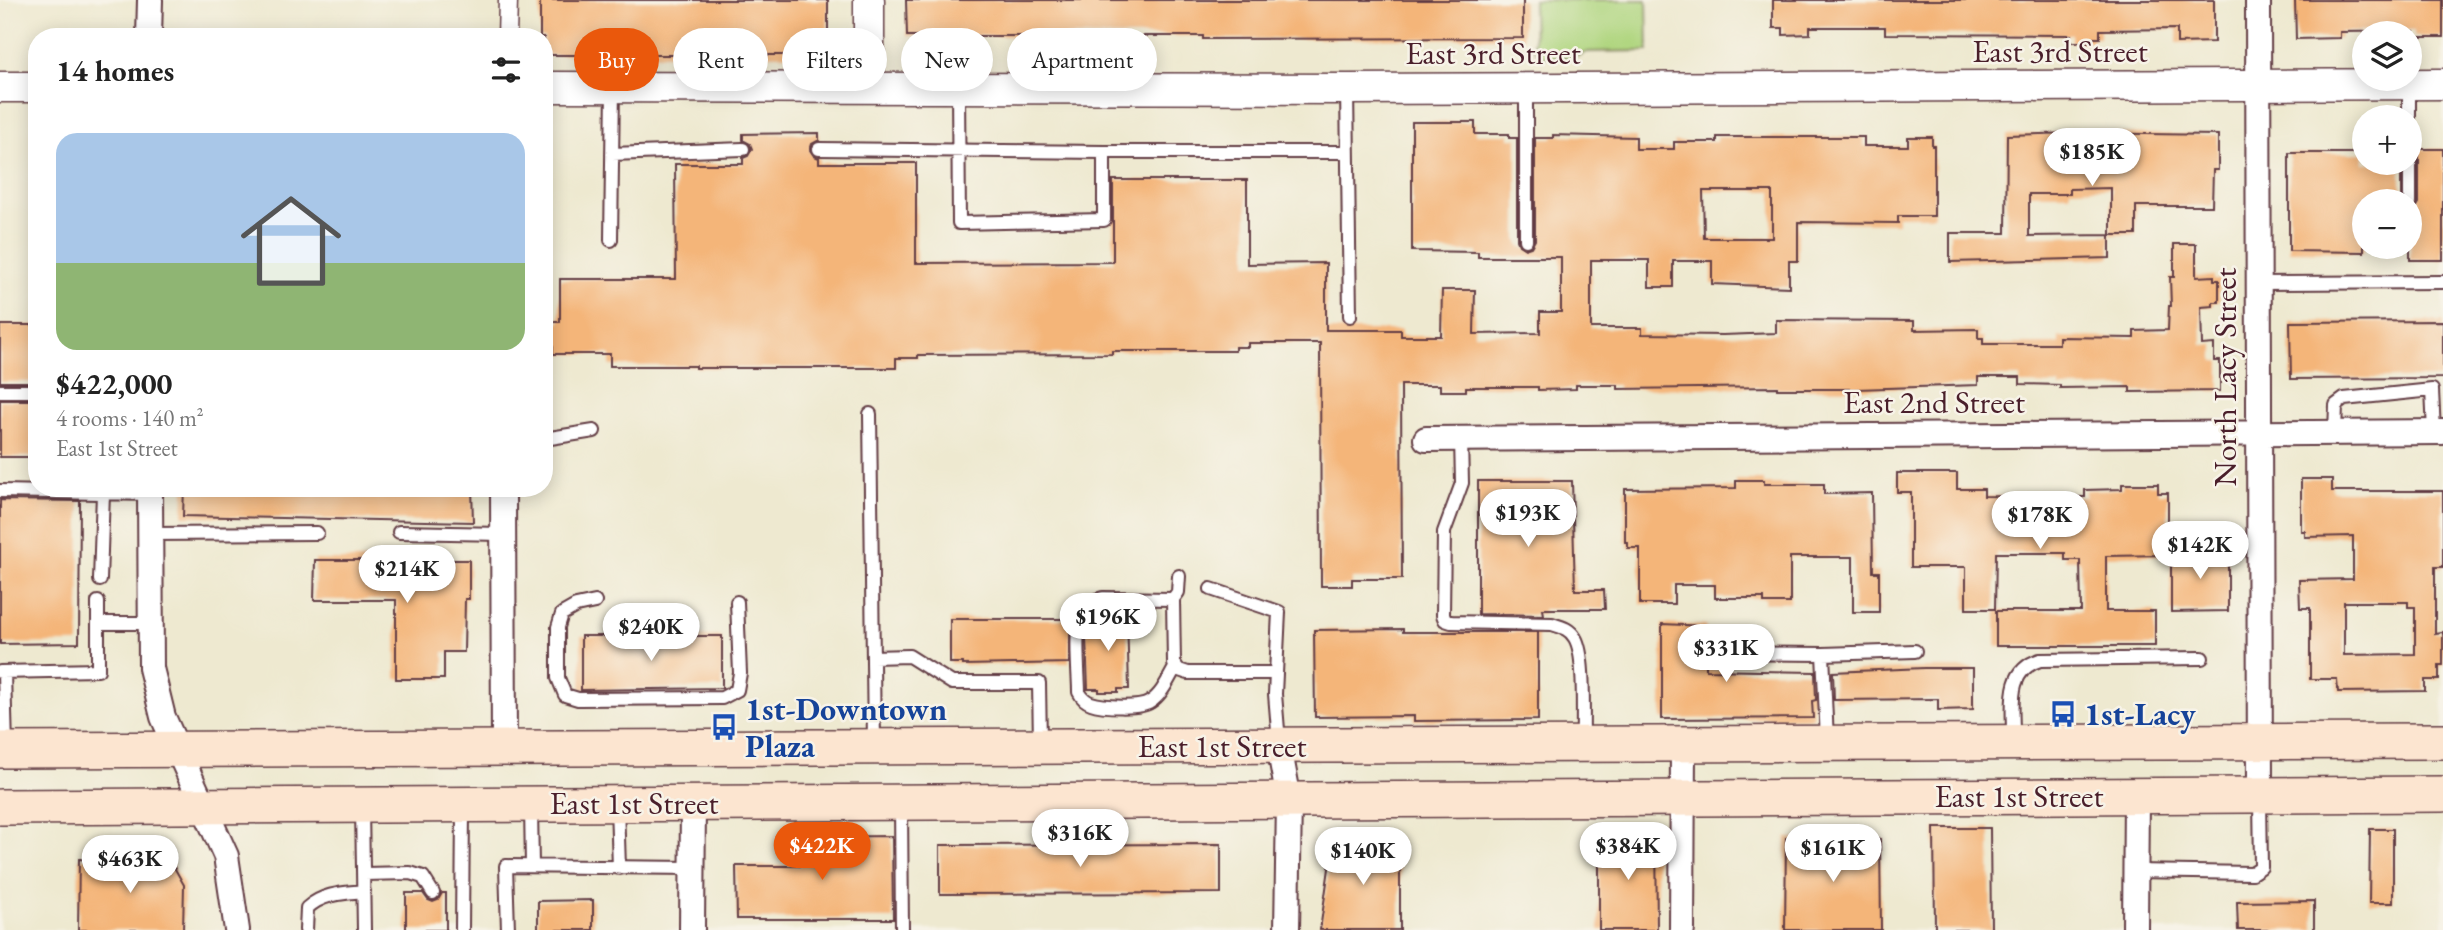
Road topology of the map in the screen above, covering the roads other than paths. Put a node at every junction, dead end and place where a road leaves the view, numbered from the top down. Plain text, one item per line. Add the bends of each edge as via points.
1 (150, 0) edge
2 (508, 0) edge
3 (869, 0) edge
4 (2258, 0) edge
5 (149, 28) edge
6 (507, 28) edge
7 (869, 28) edge
8 (2443, 84) edge
9 (2352, 85) edge
10 (2422, 85) edge
11 (2257, 86) junction
12 (0, 87) edge
13 (28, 87) edge
14 (553, 87) edge
15 (574, 87) edge
16 (659, 87) edge
17 (782, 87) edge
18 (993, 87) edge
19 (1527, 88) junction
20 (1347, 89) junction
21 (613, 91) edge
22 (958, 91) edge
23 (743, 149) dead end
24 (819, 149) dead end
25 (960, 152) junction
26 (1104, 152) junction
27 (1347, 152) junction
28 (612, 154) junction
29 (611, 240) dead end
30 (1527, 240) dead end
31 (2443, 282) edge
32 (2258, 283) junction
33 (1350, 316) dead end
34 (2438, 390) edge
35 (0, 391) edge
36 (28, 391) edge
37 (870, 414) dead end
38 (594, 431) dead end
39 (2334, 432) junction
40 (2438, 432) edge
41 (2258, 433) junction
42 (553, 438) edge
43 (1461, 438) junction
44 (1426, 439) dead end
45 (0, 492) edge
46 (28, 492) edge
47 (103, 497) edge
48 (150, 497) edge
49 (503, 497) edge
50 (399, 532) dead end
51 (317, 533) dead end
52 (150, 534) junction
53 (502, 534) junction
54 (1179, 576) dead end
55 (100, 580) dead end
56 (1211, 589) dead end
57 (1173, 599) junction
58 (97, 602) dead end
59 (595, 602) dead end
60 (737, 602) dead end
61 (98, 623) junction
62 (150, 623) junction
63 (1915, 651) dead end
64 (1729, 653) dead end
65 (1824, 654) junction
66 (873, 657) junction
67 (2202, 658) dead end
68 (1176, 666) junction
69 (2, 672) edge
70 (1276, 673) junction
71 (2443, 741) edge
72 (2260, 742) junction
73 (2013, 743) junction
74 (1827, 744) junction
75 (1583, 745) junction
76 (1683, 745) junction
77 (1279, 746) junction
78 (1041, 747) junction
79 (874, 748) junction
80 (504, 749) junction
81 (3, 750) edge
82 (178, 750) junction
83 (2443, 794) edge
84 (2136, 795) junction
85 (2260, 795) junction
86 (1683, 798) junction
87 (1289, 800) junction
88 (901, 802) junction
89 (617, 803) junction
90 (693, 803) junction
91 (362, 804) junction
92 (463, 804) junction
93 (531, 804) junction
94 (204, 805) junction
95 (0, 807) edge
96 (532, 866) junction
97 (620, 868) junction
98 (693, 868) junction
99 (2135, 872) junction
100 (364, 874) junction
101 (365, 891) junction
102 (433, 893) dead end
103 (237, 930) edge
104 (306, 930) edge
105 (364, 930) edge
106 (462, 930) edge
107 (508, 930) edge
108 (692, 930) edge
109 (902, 930) edge
110 (1287, 930) edge
111 (1682, 930) edge
112 (2135, 930) edge

1 - 5 street
2 - 6 street
3 - 7 street
4 - 11 street, North Lacy Street
8 - 10 street, East 3rd Street
9 - 11 street, East 3rd Street
11 - 19 street, East 3rd Street
11 - 32 street, North Lacy Street
12 - 13 street
14 - 15 street, East 3rd Street
16 - 17 street, East 3rd Street
18 - 20 street, East 3rd Street
19 - 20 street, East 3rd Street
19 - 30 lane
20 - 27 lane
21 - 28 lane
22 - 25 lane
23 - 28 lane
24 - 25 lane
25 - 26 lane
25 - 26 lane via 959,223 1104,220
26 - 27 lane
27 - 33 lane
28 - 29 lane
31 - 32 lane
32 - 41 street, North Lacy Street
34 - 39 lane via 2344,399 2336,405
34 - 40 lane
35 - 36 lane
37 - 66 lane
38 - 42 lane
39 - 40 street, East 2nd Street
39 - 41 street, East 2nd Street
41 - 43 street, East 2nd Street
41 - 72 street, North Lacy Street
43 - 44 street, East 2nd Street
43 - 75 lane via 1462,483 1444,532 1443,615 1451,621 1552,624 1567,629 1576,638 1581,659
45 - 46 lane
47 - 55 lane
48 - 52 street
49 - 53 street
50 - 53 lane
51 - 52 lane
52 - 62 street
53 - 80 street
54 - 57 lane
56 - 70 lane via 1279,612
57 - 68 lane
57 - 68 lane via 1103,598 1085,607 1078,624 1079,692 1093,704 1148,704
58 - 61 lane
59 - 60 lane via 562,614 558,626 558,678 565,695 578,699 722,698 737,690
61 - 62 lane
61 - 69 lane via 97,670
62 - 82 street via 151,668 163,717
63 - 65 lane
64 - 65 lane
65 - 74 lane
66 - 78 lane via 909,656 952,683 1039,683
66 - 79 lane
67 - 73 lane via 2040,660 2026,664 2014,680
68 - 70 lane via 1188,673
69 - 81 lane
70 - 77 lane
71 - 72 main road, East 1st Street
72 - 73 main road, East 1st Street
72 - 85 street, North Lacy Street
73 - 74 main road, East 1st Street
74 - 76 main road, East 1st Street
75 - 76 main road, East 1st Street
75 - 77 main road, East 1st Street
76 - 86 street
77 - 78 main road, East 1st Street
77 - 87 street
78 - 79 main road, East 1st Street
79 - 80 main road, East 1st Street
80 - 82 main road, East 1st Street
81 - 82 main road, East 1st Street
82 - 94 street
83 - 85 main road, East 1st Street
84 - 85 main road, East 1st Street
84 - 86 main road, East 1st Street
84 - 99 street
85 - 99 lane via 2261,867 2252,873
86 - 87 main road, East 1st Street
86 - 111 street
87 - 88 main road, East 1st Street
87 - 110 street
88 - 90 main road, East 1st Street
88 - 109 lane
89 - 90 main road, East 1st Street
89 - 93 main road, East 1st Street
89 - 97 lane
90 - 98 street
91 - 92 main road, East 1st Street
91 - 94 main road, East 1st Street
91 - 100 lane
92 - 93 main road, East 1st Street
92 - 106 lane
93 - 96 lane
94 - 95 main road, East 1st Street
94 - 103 street via 226,856
96 - 97 lane
96 - 107 lane via 506,866
97 - 98 lane
98 - 108 street
99 - 112 street
100 - 101 lane
100 - 102 lane via 410,873 423,877
101 - 104 lane via 315,900 307,908
101 - 105 lane

